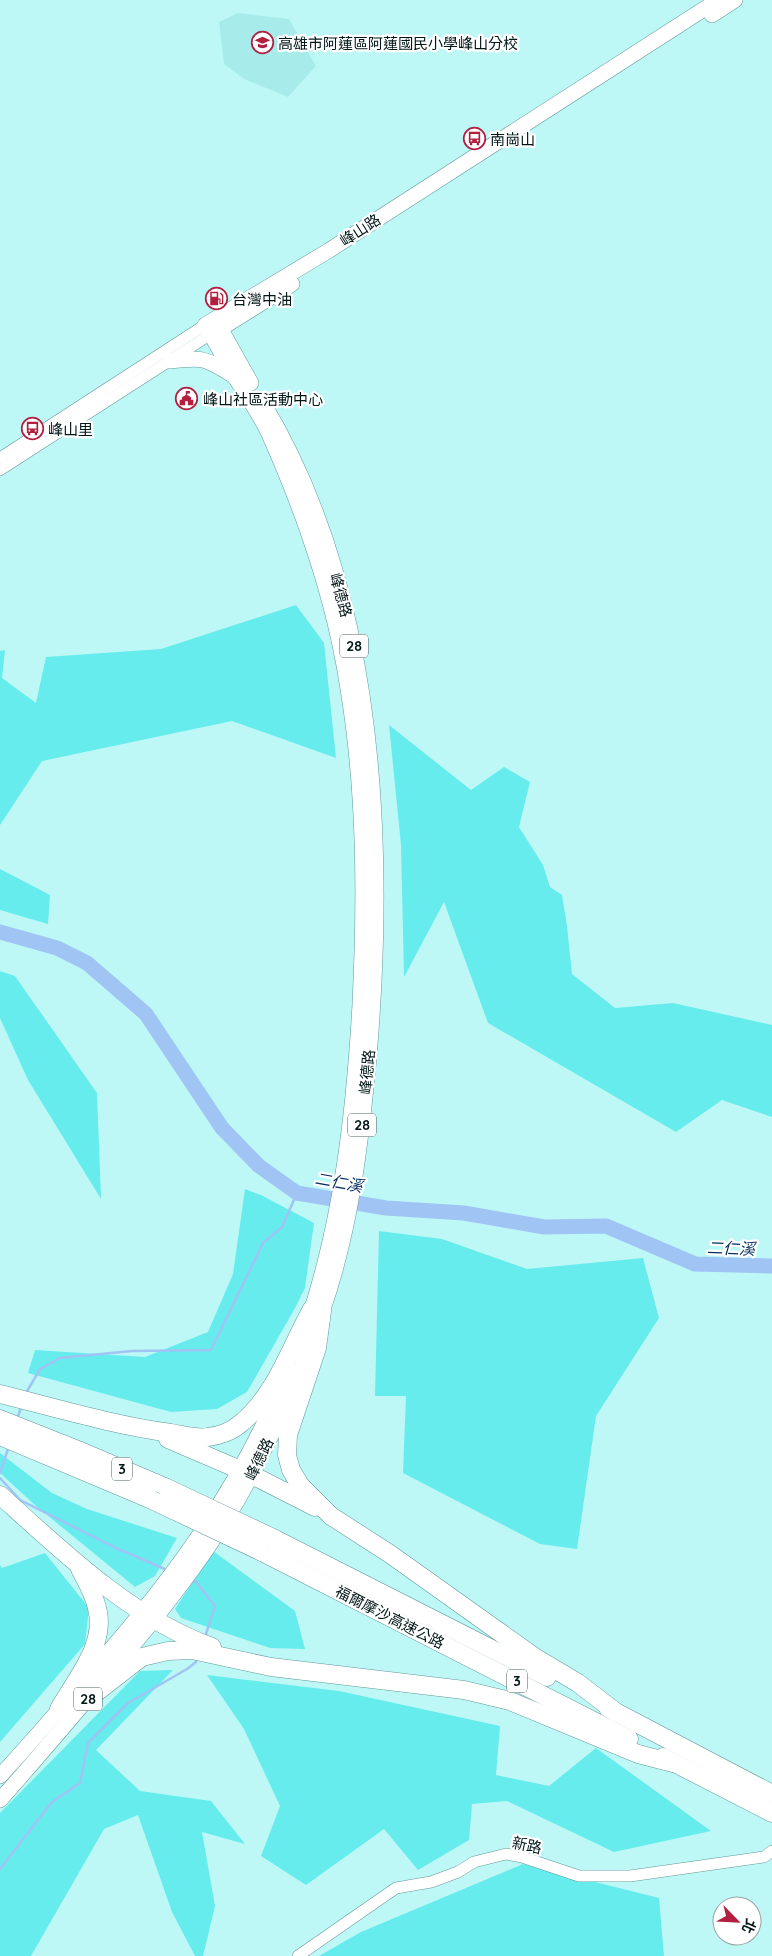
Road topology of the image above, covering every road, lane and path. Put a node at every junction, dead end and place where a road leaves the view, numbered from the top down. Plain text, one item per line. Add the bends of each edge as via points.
1 (718, 0) edge
2 (735, 0) edge
3 (248, 311) junction
4 (213, 327) junction
5 (170, 361) junction
6 (239, 374) junction
7 (0, 458) edge
8 (0, 470) edge
9 (318, 1306) junction
10 (0, 1394) edge
11 (0, 1419) edge
12 (145, 1430) junction
13 (0, 1436) edge
14 (74, 1457) junction
15 (245, 1472) junction
16 (0, 1496) edge
17 (331, 1516) junction
18 (267, 1545) junction
19 (79, 1567) junction
20 (148, 1616) junction
21 (271, 1667) junction
22 (89, 1698) junction
23 (59, 1709) junction
24 (617, 1713) junction
25 (674, 1763) junction
26 (0, 1776) edge
27 (772, 1794) edge
28 (0, 1800) edge
29 (771, 1813) edge
30 (772, 1851) edge
31 (298, 1956) edge

1 - 4 main road, 峰山路
2 - 3 main road, 峰山路
3 - 4 main road, 峰山路
3 - 6 main road via 237,328 235,339
4 - 5 street, 峰山路
4 - 6 main road, 峰德路 / 28
4 - 7 street, 峰山路
5 - 6 main road via 206,359
5 - 8 street, 峰山路
6 - 9 main road, 峰德路 / 28 via 293,492 319,566 348,687 360,806 363,882 370,944 365,1099 344,1229
9 - 12 highway via 296,1337 274,1384 239,1426 208,1437
9 - 15 main road, 峰德路 / 28 via 287,1399
9 - 17 highway via 317,1348 286,1445 294,1476 307,1494
10 - 12 highway
11 - 14 highway, 福爾摩沙高速公路 / 3
12 - 15 highway
13 - 14 highway, 福爾摩沙高速公路 / 3
14 - 18 highway, 福爾摩沙高速公路 / 3, bridge via 152,1500
14 - 18 highway, 福爾摩沙高速公路 / 3, bridge via 166,1488
15 - 17 highway
15 - 20 main road, 峰德路 / 28 via 204,1540
16 - 19 highway
17 - 24 highway via 536,1658 578,1683
18 - 24 highway, 福爾摩沙高速公路 / 3
18 - 25 highway, 福爾摩沙高速公路 / 3
19 - 20 highway
19 - 23 highway via 93,1594 100,1626 92,1654
20 - 21 highway via 196,1641
20 - 22 main road, 峰德路 / 28
20 - 23 main road, 峰德路 / 28
21 - 22 highway via 192,1650 168,1651 142,1657
21 - 25 highway via 464,1690 501,1699 638,1754
22 - 28 main road, 峰德路 / 28
23 - 26 main road, 峰德路 / 28
24 - 27 highway, 福爾摩沙高速公路 / 3
25 - 29 highway, 福爾摩沙高速公路 / 3
30 - 31 street, 新路 via 764,1857 630,1876 579,1876 506,1854 474,1862 431,1882 396,1888

